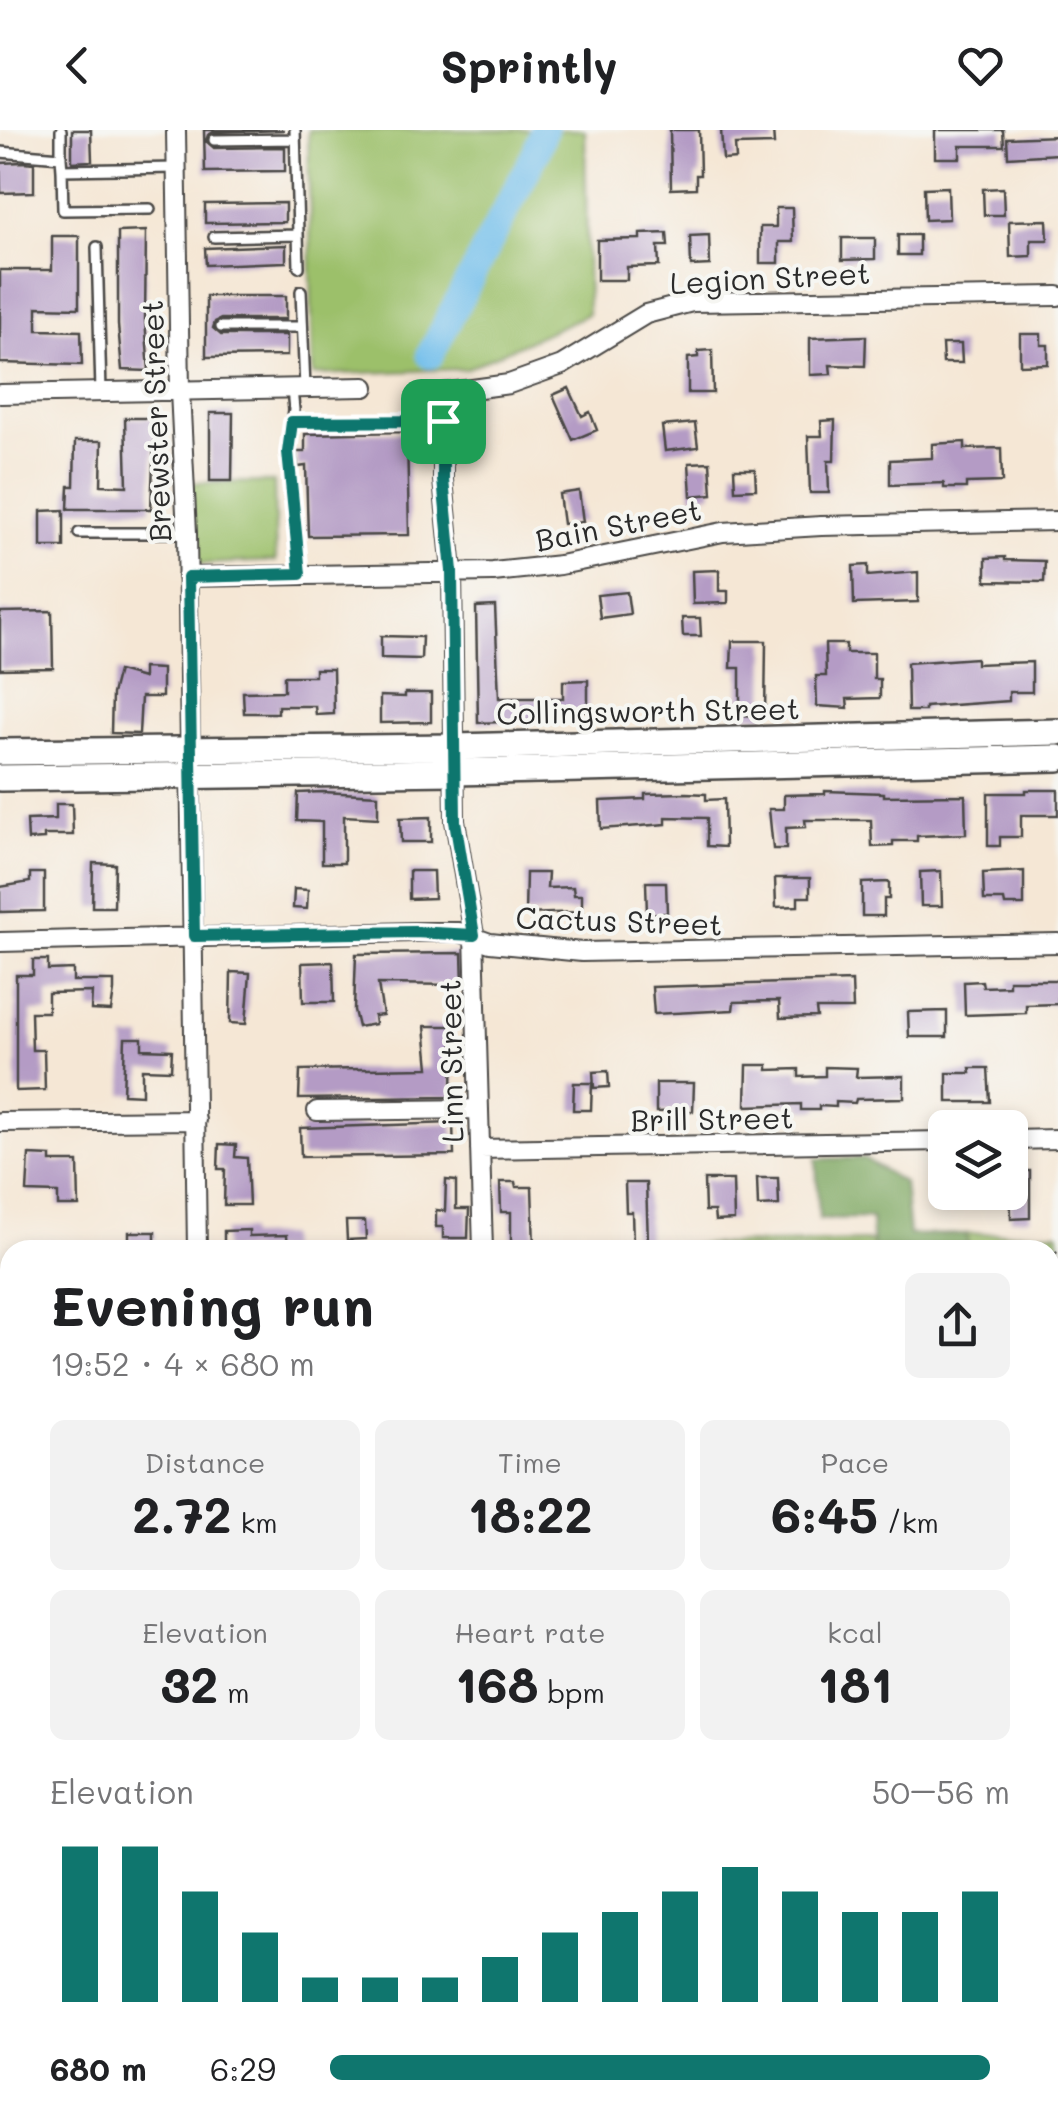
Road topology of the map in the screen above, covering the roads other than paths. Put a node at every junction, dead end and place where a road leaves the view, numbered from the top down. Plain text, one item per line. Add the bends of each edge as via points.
1 (61, 130) edge
2 (176, 130) edge
3 (295, 135) edge
4 (214, 140) dead end
5 (0, 152) edge
6 (61, 156) junction
7 (177, 168) junction
8 (62, 170) junction
9 (150, 209) dead end
10 (298, 236) junction
11 (214, 237) dead end
12 (97, 247) dead end
13 (299, 267) dead end
14 (301, 291) dead end
15 (1058, 296) edge
16 (221, 327) dead end
17 (302, 327) junction
18 (365, 387) dead end
19 (298, 388) junction
20 (180, 390) junction
21 (101, 392) junction
22 (443, 393) joint
23 (0, 394) edge
24 (443, 421) junction
25 (292, 422) junction
26 (1058, 522) edge
27 (79, 533) dead end
28 (187, 533) junction
29 (452, 571) junction
30 (300, 574) junction
31 (188, 577) junction
32 (1058, 732) edge
33 (0, 752) edge
34 (1058, 758) edge
35 (455, 759) junction
36 (189, 763) junction
37 (0, 778) edge
38 (474, 935) junction
39 (194, 936) junction
40 (0, 942) edge
41 (1058, 943) edge
42 (479, 1109) junction
43 (317, 1111) dead end
44 (196, 1120) junction
45 (0, 1122) edge
46 (1058, 1139) edge
47 (1028, 1140) edge
48 (928, 1141) edge
49 (480, 1150) junction
50 (197, 1240) edge
51 (483, 1240) edge

1 - 6 lane
2 - 7 street, Brewster Street
3 - 4 lane
3 - 10 lane
5 - 6 lane
6 - 8 lane
7 - 8 lane
7 - 20 street, Brewster Street
8 - 9 lane via 63,210
10 - 11 lane
10 - 13 lane
12 - 21 lane
14 - 17 lane
15 - 22 street, Legion Street via 692,302 646,314 562,365 509,384
16 - 17 lane
17 - 19 lane
18 - 19 street
19 - 20 street
19 - 25 lane
20 - 21 street
20 - 28 street, Brewster Street
21 - 23 street
22 - 24 street, Linn Street
24 - 25 lane
24 - 29 street, Linn Street
25 - 30 lane via 288,452
26 - 29 street, Bain Street via 722,532 526,570
27 - 28 lane
28 - 31 street, Brewster Street
29 - 30 street, Bain Street
29 - 35 street, Linn Street
30 - 31 street, Bain Street
31 - 36 street, Brewster Street
32 - 35 main road, Collingsworth Street
33 - 36 main road, Collingsworth Street
34 - 35 main road, Collingsworth Street
35 - 36 main road, Collingsworth Street
35 - 38 street, Linn Street via 457,841
36 - 37 main road, Collingsworth Street
36 - 39 street, Brewster Street
38 - 39 street, Cactus Street
38 - 41 street, Cactus Street via 490,943 582,952
38 - 42 street, Linn Street
39 - 40 street, Cactus Street
39 - 44 street, Brewster Street
42 - 43 street
42 - 49 street, Linn Street
44 - 45 street
44 - 50 street, Brewster Street
46 - 47 street
48 - 49 street, Brill Street
49 - 51 street, Linn Street

